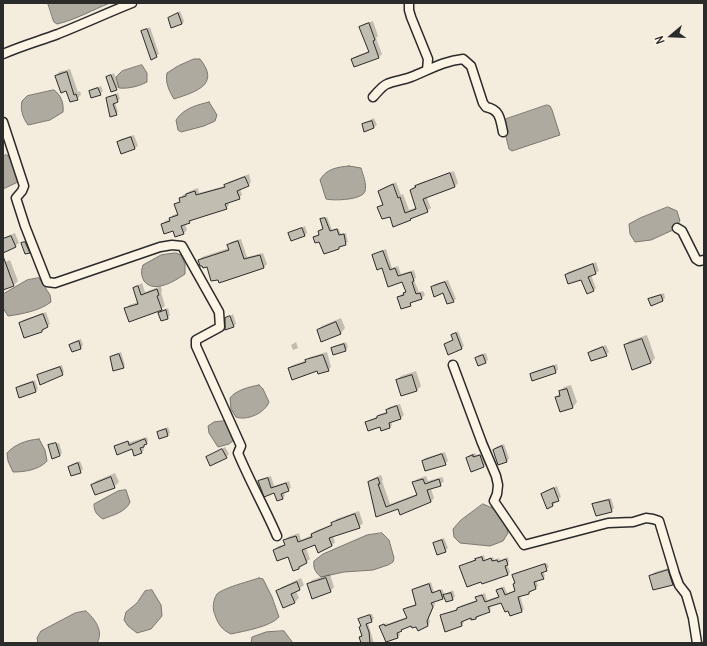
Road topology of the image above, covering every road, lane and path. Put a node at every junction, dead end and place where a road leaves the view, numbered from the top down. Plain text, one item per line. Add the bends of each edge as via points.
1 (132, 3) edge
2 (409, 3) edge
3 (3, 54) edge
4 (427, 70) junction
5 (373, 97) dead end
6 (3, 122) edge
7 (502, 132) dead end
8 (677, 228) dead end
9 (704, 260) edge
10 (453, 365) dead end
11 (277, 536) dead end
12 (697, 643) edge

1 - 3 street
2 - 4 street via 411,16 428,60
4 - 5 street via 401,81 386,84
4 - 7 street via 451,60 463,59 468,62 483,103 486,107 494,108 500,117
6 - 11 street via 24,186 16,198 48,282 61,282 160,248 182,246 220,318 220,327 196,340 196,346 241,446 238,453 247,475
8 - 9 street via 682,231 696,258
10 - 12 street via 496,476 498,485 494,501 524,545 608,522 633,522 646,518 659,521 679,585 686,594

